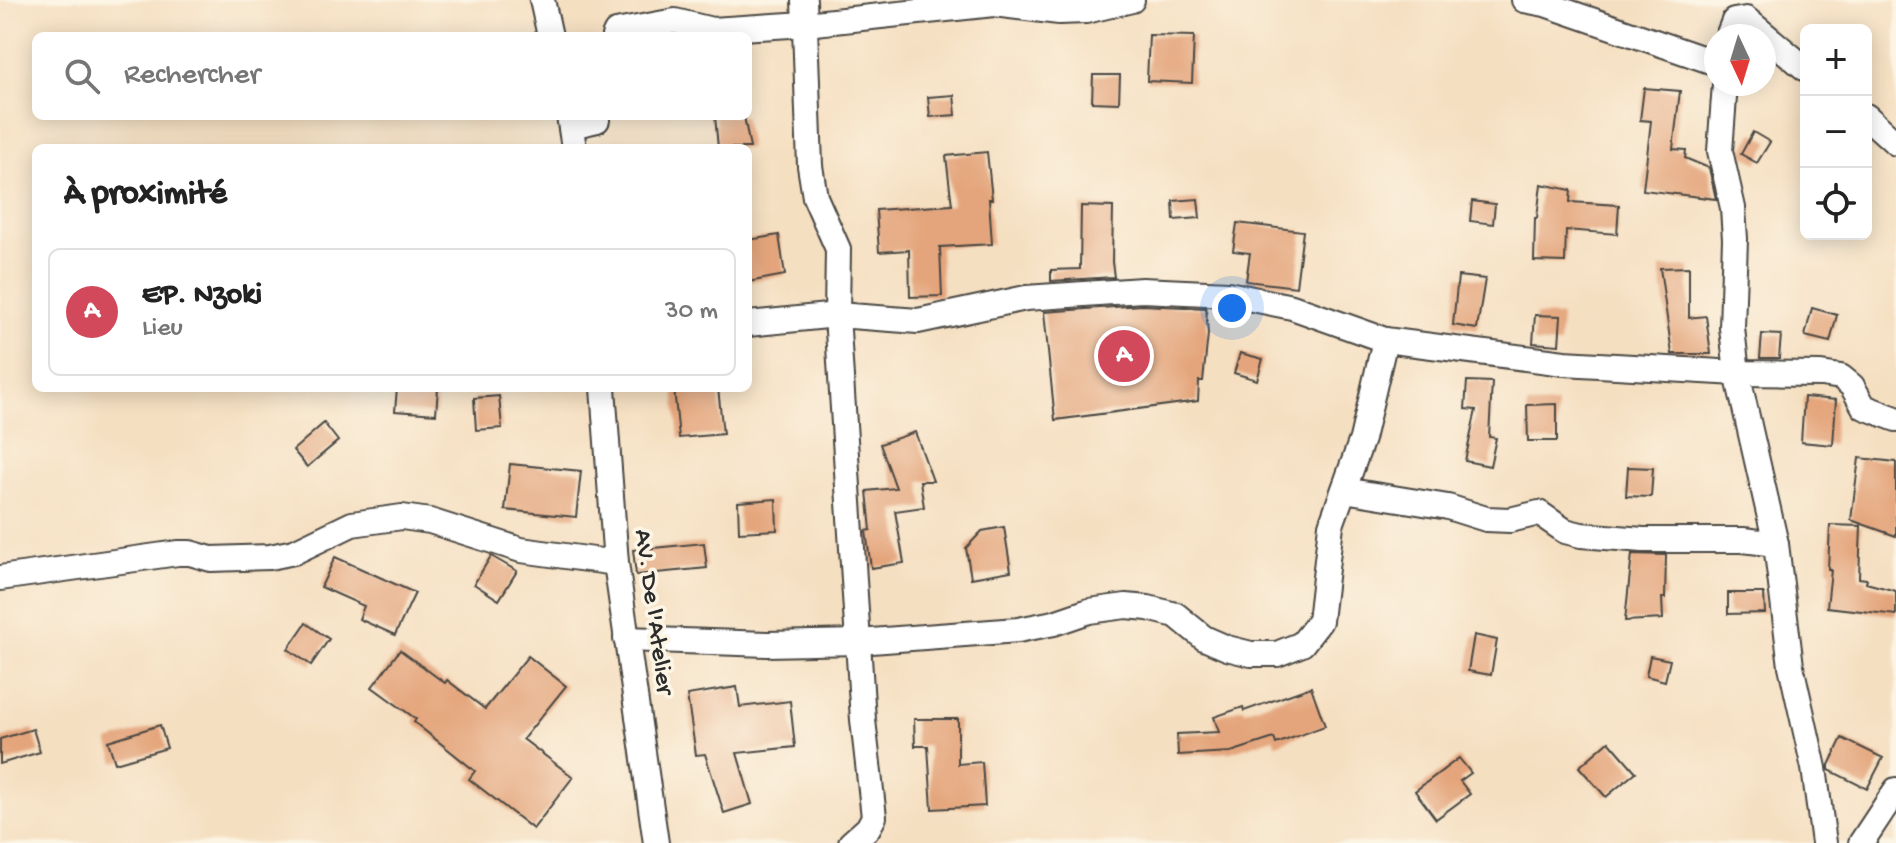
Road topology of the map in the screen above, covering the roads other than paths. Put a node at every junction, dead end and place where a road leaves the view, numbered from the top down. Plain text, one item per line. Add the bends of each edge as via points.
1 (542, 0) edge
2 (1132, 0) edge
3 (1524, 0) edge
4 (804, 12) edge
5 (1733, 24) edge
6 (1752, 24) edge
7 (549, 32) edge
8 (616, 32) edge
9 (1776, 44) edge
10 (1704, 59) edge
11 (1800, 64) edge
12 (1724, 96) edge
13 (597, 120) edge
14 (1872, 121) edge
15 (571, 130) edge
16 (1896, 143) edge
17 (837, 315) junction
18 (752, 324) edge
19 (1385, 340) junction
20 (1737, 373) junction
21 (603, 392) edge
22 (1896, 419) edge
23 (1344, 490) junction
24 (1776, 544) junction
25 (616, 563) junction
26 (0, 578) edge
27 (626, 639) junction
28 (858, 642) junction
29 (1896, 790) edge
30 (1896, 827) edge
31 (1865, 838) edge
32 (656, 843) edge
33 (851, 843) edge
34 (1824, 843) edge

1 - 7 street
2 - 4 street via 1086,11 994,4
3 - 10 street
4 - 8 street via 712,30 675,21
4 - 17 street via 810,166 815,197 838,249
5 - 6 street via 1746,19
9 - 11 street
12 - 20 street via 1720,151 1733,208
13 - 15 street
14 - 16 street
17 - 18 street
17 - 19 street via 918,321 1026,298 1200,292 1292,307
17 - 28 street
19 - 20 street via 1564,363
19 - 23 street
20 - 22 street via 1841,377 1864,407
20 - 24 street
21 - 25 street, AV. De l'Atelier
23 - 24 street via 1448,507 1486,519 1539,513 1581,535
23 - 28 street via 1331,525 1320,621 1302,644 1277,654 1227,648 1204,638 1176,615 1126,606 1018,630
24 - 34 street via 1791,666
25 - 26 street via 521,550 402,517 352,524 294,552 270,557 211,559 178,553
25 - 27 street, AV. De l'Atelier
27 - 28 street
27 - 32 street, AV. De l'Atelier
28 - 33 street via 874,817
29 - 31 street
30 - 31 street

